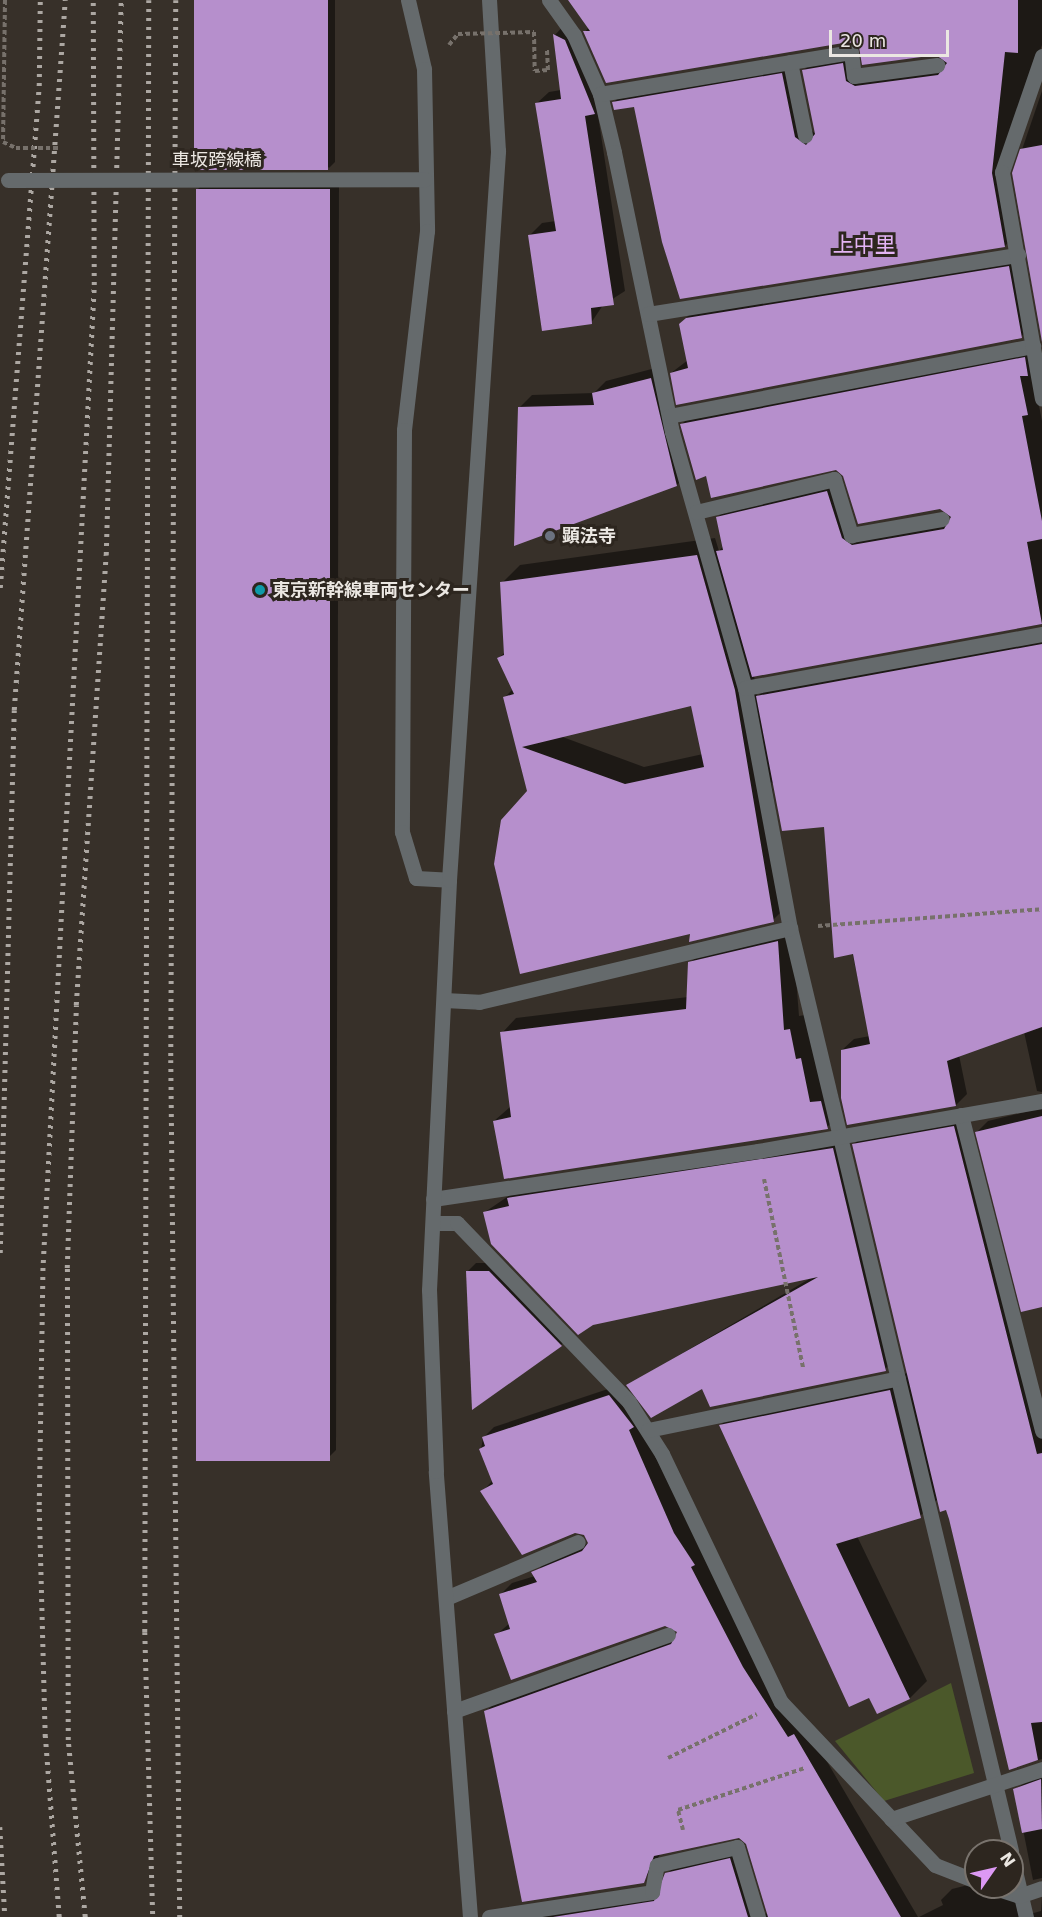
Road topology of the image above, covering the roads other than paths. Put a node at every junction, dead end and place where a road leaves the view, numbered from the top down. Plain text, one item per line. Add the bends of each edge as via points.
1 (408, 0) edge
2 (489, 0) edge
3 (549, 0) edge
4 (1042, 56) edge
5 (790, 62) junction
6 (937, 64) dead end
7 (600, 94) junction
8 (805, 135) dead end
9 (4, 179) edge
10 (425, 179) junction
11 (1018, 255) junction
12 (648, 314) junction
13 (1033, 346) junction
14 (1042, 398) edge
15 (669, 416) junction
16 (696, 512) junction
17 (942, 519) dead end
18 (1042, 634) edge
19 (745, 688) junction
20 (448, 880) junction
21 (790, 928) junction
22 (444, 1000) junction
23 (1042, 1101) edge
24 (961, 1115) junction
25 (840, 1137) junction
26 (433, 1199) junction
27 (433, 1223) junction
28 (898, 1378) junction
29 (648, 1430) junction
30 (1042, 1431) edge
31 (578, 1542) dead end
32 (446, 1598) junction
33 (668, 1635) dead end
34 (454, 1711) junction
35 (1042, 1769) edge
36 (998, 1782) junction
37 (891, 1818) junction
38 (1009, 1839) edge
39 (964, 1876) edge
40 (1042, 1888) edge
41 (1024, 1894) edge
42 (1020, 1899) edge
43 (470, 1917) edge
44 (489, 1917) edge
45 (758, 1917) edge
46 (1026, 1917) edge

1 - 10 street via 424,69
2 - 20 street via 498,151
3 - 7 street via 574,35
4 - 11 street via 1002,172
5 - 6 street via 851,52 854,76
5 - 7 street
5 - 8 street
7 - 12 street
9 - 10 street, 車坂跨線橋, bridge
10 - 20 street via 427,231 404,430 402,832 416,878
11 - 12 street
11 - 13 street
12 - 15 street
13 - 14 street
13 - 15 street
15 - 16 street
16 - 17 street via 834,479 851,535
16 - 19 street
18 - 19 street
19 - 21 street
20 - 22 street
21 - 22 street via 479,1002
21 - 25 street
22 - 26 street
23 - 24 street
24 - 25 street
24 - 30 street
25 - 26 street
25 - 28 street
26 - 27 street
27 - 29 street via 456,1223 580,1348
27 - 32 street via 429,1290
28 - 29 street
28 - 36 street
29 - 37 street via 782,1702
31 - 32 street
32 - 34 street
33 - 34 street
34 - 43 street
35 - 36 street
36 - 37 street
36 - 38 street
37 - 39 street via 935,1865
40 - 41 street
42 - 46 street
44 - 45 street via 652,1892 657,1865 737,1847

